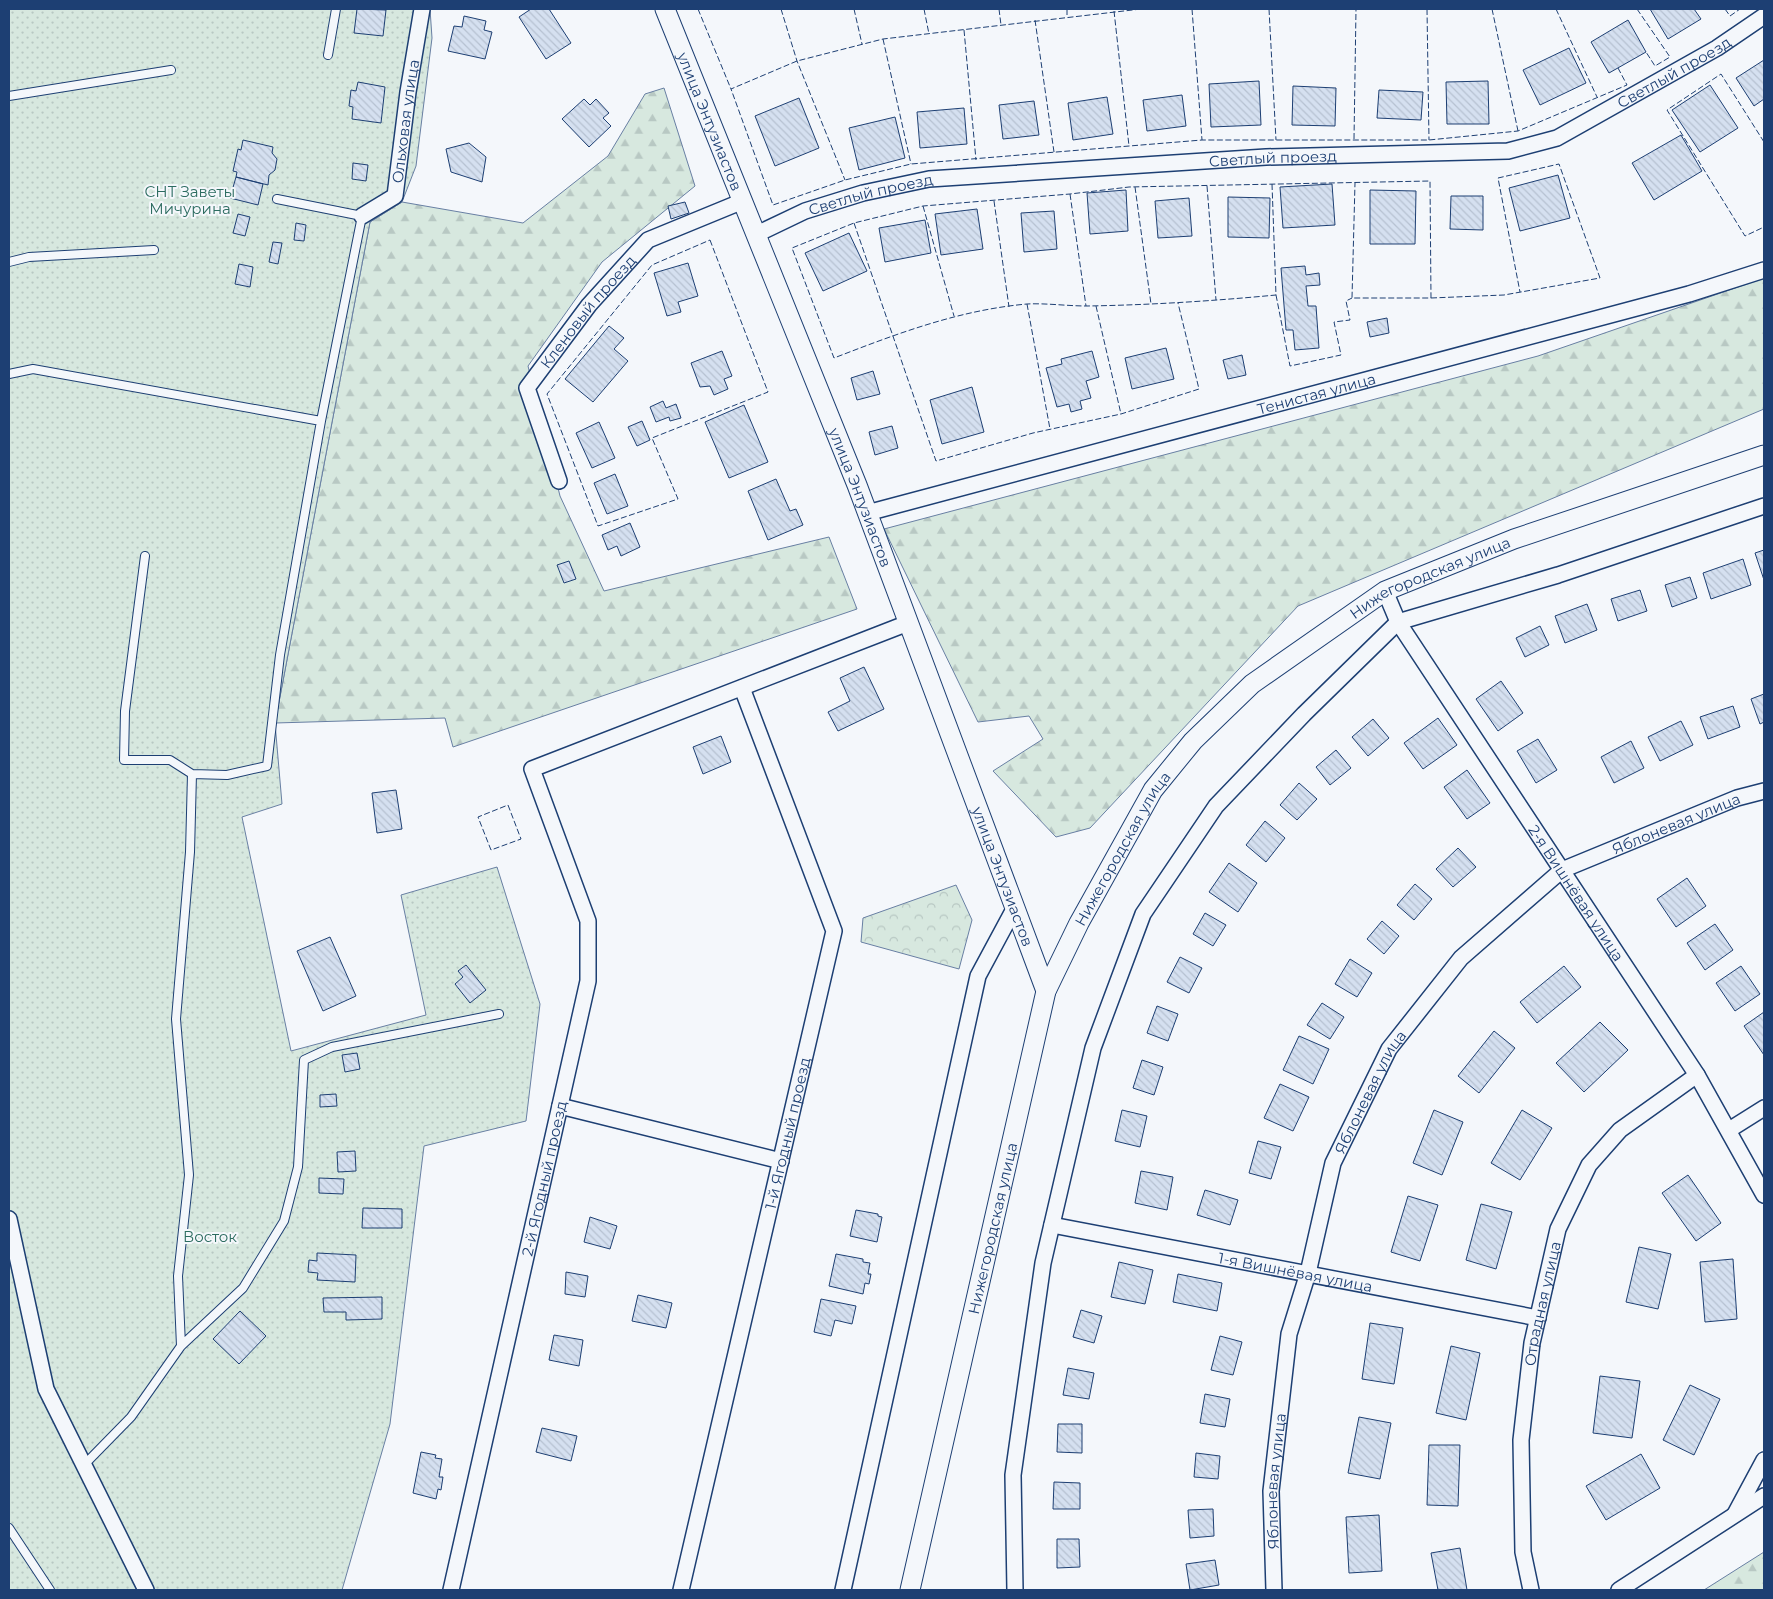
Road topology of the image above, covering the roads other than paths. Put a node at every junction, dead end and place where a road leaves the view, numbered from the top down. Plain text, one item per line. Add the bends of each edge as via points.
1 (336, 9) edge
2 (422, 9) edge
3 (665, 9) edge
4 (1764, 16) edge
5 (328, 56) dead end
6 (171, 70) dead end
7 (9, 96) edge
8 (277, 199) dead end
9 (743, 201) junction
10 (362, 216) junction
11 (756, 234) junction
12 (154, 250) dead end
13 (9, 262) edge
14 (1764, 270) edge
15 (9, 374) edge
16 (321, 420) junction
17 (1764, 455) edge
18 (559, 481) dead end
19 (1764, 506) edge
20 (866, 513) junction
21 (145, 556) dead end
22 (1385, 591) junction
23 (1398, 622) junction
24 (908, 624) junction
25 (742, 688) junction
26 (192, 774) junction
27 (1764, 790) edge
28 (1562, 870) junction
29 (1014, 909) junction
30 (1046, 991) junction
31 (498, 1014) dead end
32 (1697, 1076) junction
33 (560, 1106) junction
34 (1764, 1108) edge
35 (1729, 1130) junction
36 (781, 1161) junction
37 (1764, 1195) edge
38 (9, 1219) edge
39 (1052, 1225) junction
40 (1308, 1273) junction
41 (1538, 1318) junction
42 (182, 1346) junction
43 (1764, 1460) edge
44 (84, 1466) junction
45 (1764, 1496) edge
46 (1734, 1516) junction
47 (9, 1528) edge
48 (50, 1590) edge
49 (146, 1590) edge
50 (451, 1590) edge
51 (681, 1590) edge
52 (843, 1590) edge
53 (910, 1590) edge
54 (1015, 1590) edge
55 (1274, 1590) edge
56 (1531, 1590) edge
57 (1618, 1590) edge

1 - 5 lane
2 - 10 street, Ольховая улица via 395,196
3 - 9 street, улица Энтузиастов
4 - 11 street, Светлый проезд via 1716,48 1557,138 1508,151 1266,157 929,179 863,193 805,211
6 - 7 lane
8 - 10 lane
9 - 11 street, улица Энтузиастов
9 - 18 street, Кленовый проезд via 648,240 589,305 527,388
10 - 16 lane
11 - 20 street, улица Энтузиастов
12 - 13 lane via 28,257
14 - 20 street, Тенистая улица via 1690,294
15 - 16 lane via 33,369
16 - 26 lane via 280,655 267,766 226,775
17 - 22 street, Нижегородская улица via 1514,539
19 - 23 street via 1558,575
20 - 24 street, улица Энтузиастов
21 - 26 lane via 125,711 124,760 170,760
22 - 23 street, 2-я Вишнёвая улица
22 - 30 street, Нижегородская улица via 1252,684 1193,741 1153,790 1079,923
23 - 28 street, 2-я Вишнёвая улица
23 - 39 street via 1216,806 1143,914 1093,1048
24 - 25 street
24 - 29 street, улица Энтузиастов
25 - 33 street, 2-й Ягодный проезд via 532,769 588,921 588,981
25 - 36 street, 1-й Ягодный проезд via 834,931
26 - 42 lane via 190,852 176,1019 188,1175 178,1276
27 - 28 street, Яблоневая улица via 1736,798
28 - 32 street, 2-я Вишнёвая улица
28 - 40 street, Яблоневая улица via 1461,958 1389,1048 1333,1163
29 - 30 street, улица Энтузиастов
29 - 52 street via 978,976
30 - 53 street, Нижегородская улица
31 - 42 lane via 332,1047 304,1060 298,1167 284,1221 242,1288
32 - 35 street, 2-я Вишнёвая улица
32 - 41 street, Отрадная улица via 1620,1130 1589,1165 1558,1229
33 - 36 street
33 - 50 street, 2-й Ягодный проезд
34 - 35 street
35 - 37 street, 2-я Вишнёвая улица
36 - 51 street, 1-й Ягодный проезд
38 - 44 street via 46,1389
39 - 40 street, 1-я Вишнёвая улица
39 - 54 street via 1043,1263 1013,1475
40 - 41 street, 1-я Вишнёвая улица
40 - 55 street, Яблоневая улица via 1289,1334 1271,1491
41 - 56 street, Отрадная улица via 1521,1440 1523,1552
42 - 44 lane via 131,1416
43 - 46 street
44 - 49 street
45 - 46 street
46 - 57 street
47 - 48 lane

